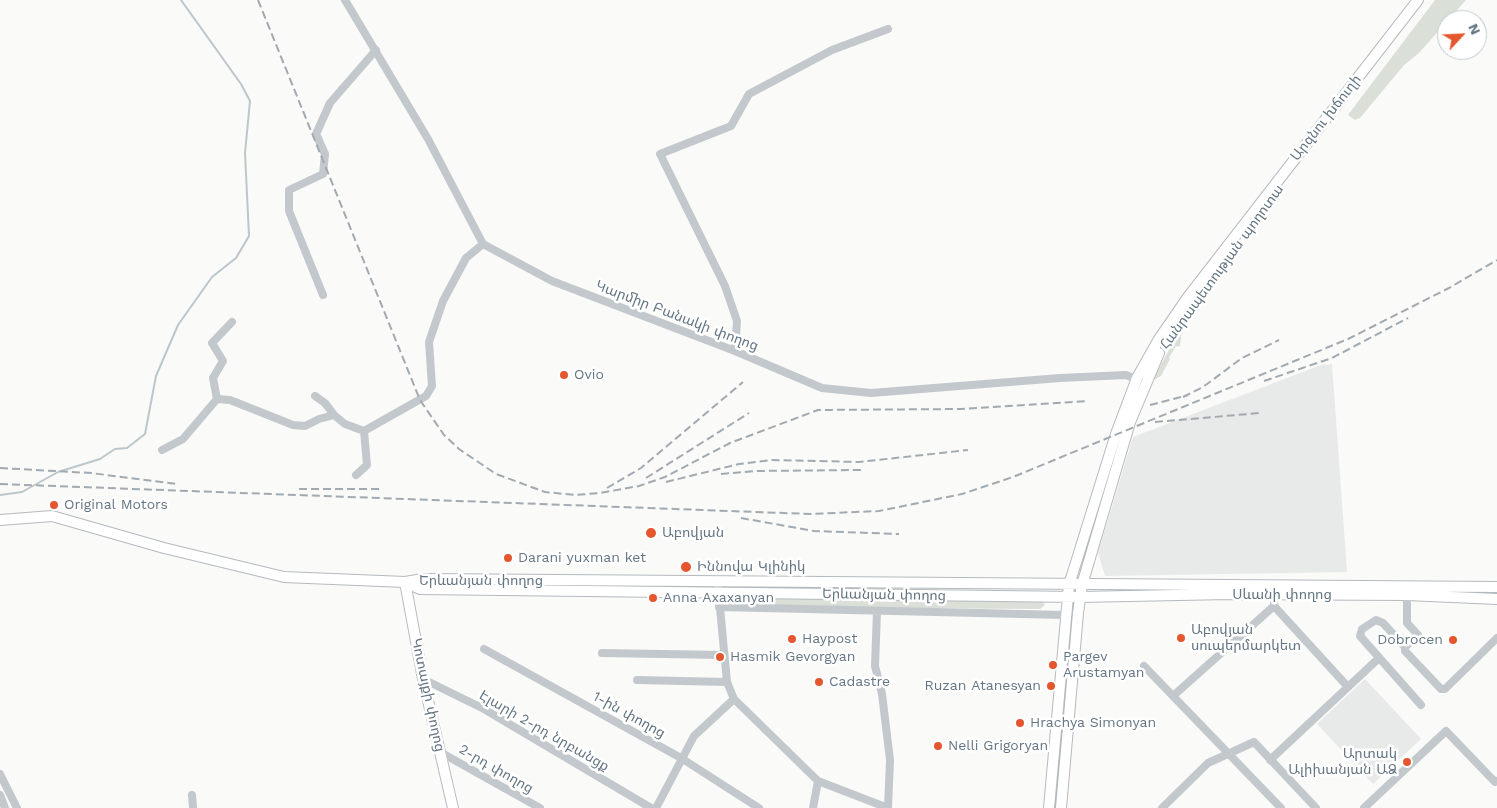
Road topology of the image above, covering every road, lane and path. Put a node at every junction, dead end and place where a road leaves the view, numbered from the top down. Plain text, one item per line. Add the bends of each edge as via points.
1 (345, 0) edge
2 (1418, 0) edge
3 (1427, 0) edge
4 (888, 29) dead end
5 (376, 50) junction
6 (483, 244) junction
7 (323, 295) dead end
8 (232, 322) dead end
9 (735, 351) junction
10 (1138, 383) junction
11 (314, 396) dead end
12 (217, 399) junction
13 (334, 415) junction
14 (364, 430) junction
15 (162, 450) dead end
16 (356, 475) dead end
17 (2, 521) edge
18 (406, 582) junction
19 (1069, 585) junction
20 (1082, 585) junction
21 (1497, 587) edge
22 (718, 588) junction
23 (1407, 591) junction
24 (1274, 595) junction
25 (1067, 596) junction
26 (1080, 597) junction
27 (1497, 599) edge
28 (1274, 606) junction
29 (720, 607) junction
30 (877, 611) junction
31 (1065, 615) junction
32 (1497, 638) edge
33 (1405, 647) junction
34 (484, 649) dead end
35 (602, 652) dead end
36 (724, 655) junction
37 (1379, 658) junction
38 (1144, 666) dead end
39 (422, 679) junction
40 (637, 680) dead end
41 (727, 682) junction
42 (1348, 687) junction
43 (1173, 696) junction
44 (734, 699) junction
45 (1421, 704) dead end
46 (440, 752) junction
47 (1228, 755) junction
48 (680, 758) junction
49 (1270, 760) junction
50 (0, 774) edge
51 (818, 780) junction
52 (1497, 781) edge
53 (0, 795) edge
54 (192, 795) dead end
55 (4, 808) edge
56 (17, 808) edge
57 (193, 808) edge
58 (453, 808) edge
59 (540, 808) edge
60 (651, 808) edge
61 (656, 808) edge
62 (759, 808) edge
63 (813, 808) edge
64 (888, 808) edge
65 (1049, 808) edge
66 (1061, 808) edge
67 (1162, 808) edge
68 (1280, 808) edge
69 (1316, 808) edge
70 (1364, 808) edge

1 - 5 street
2 - 10 main road, Արզնու խճուղի via 1188,296 1159,339
3 - 10 main road, Հանրապետության պողոտա via 1187,309
4 - 9 street via 832,50 749,94 731,126 660,154 725,286 737,321
5 - 6 street via 428,139
5 - 7 street via 330,103 316,134 325,154 323,174 289,190 289,211
6 - 9 street, Կարմիր Բանակի փողոց via 552,281
6 - 14 street via 466,258 443,301 430,342 432,386 426,396
8 - 12 street via 212,343 223,361 213,378
9 - 10 street, Կարմիր Բանակի փողոց via 822,388 871,393 1126,375
10 - 19 main road, Հանրապետության պողոտա via 1116,434
10 - 20 main road, Հանրապետության պողոտա
11 - 13 street via 325,403
12 - 13 street via 230,400 294,425 306,426
12 - 15 street via 183,439
13 - 14 street via 345,424
14 - 16 street via 367,465
17 - 18 main road, Երևանյան փողոց via 52,516 284,577
18 - 22 main road, Երևանյան փողոց via 423,579
18 - 39 main road, Կոտայքի փողոց
19 - 20 main road, Սևանի փողոց
19 - 22 main road, Երևանյան փողոց
19 - 25 main road, Հանրապետության պողոտա
20 - 23 main road, Սևանի փողոց
20 - 26 main road, Հանրապետության պողոտա
21 - 23 main road, Սևանի փողոց
22 - 25 main road, Երևանյան փողոց
22 - 29 street
23 - 24 main road, Սևանի փողոց
23 - 27 main road, Սևանի փողոց
23 - 33 street via 1407,623 1418,635
24 - 26 main road, Սևանի փողոց
24 - 28 street
25 - 26 main road, Սևանի փողոց
25 - 31 main road, Հանրապետության պողոտա
26 - 66 main road, Հանրապետության պողոտա
28 - 42 street
28 - 43 street
29 - 30 street
29 - 36 street
30 - 31 street
30 - 64 street via 875,666 882,694 890,760
31 - 65 main road, Հանրապետության պողոտա
32 - 33 street via 1443,690 1405,651
33 - 37 street via 1383,623 1372,621 1362,629 1360,636
34 - 48 street, 1-ին փողոց
35 - 36 street
36 - 41 street
37 - 42 street
37 - 45 street
38 - 43 street
39 - 46 main road, Կոտայքի փողոց
39 - 60 street, Էլարի 2-րդ նրբանցք via 484,709
40 - 41 street
41 - 44 street
42 - 49 street
43 - 47 street
44 - 48 street via 694,736
44 - 51 street
46 - 58 main road, Կոտայքի փողոց
46 - 59 street, 2-րդ փողոց
47 - 49 street via 1254,742
47 - 67 street via 1208,763
47 - 68 street
48 - 61 street
48 - 62 street, 1-ին փողոց
49 - 69 street
50 - 56 street
51 - 63 street
51 - 64 street
52 - 70 street via 1446,731
53 - 55 street
54 - 57 street

